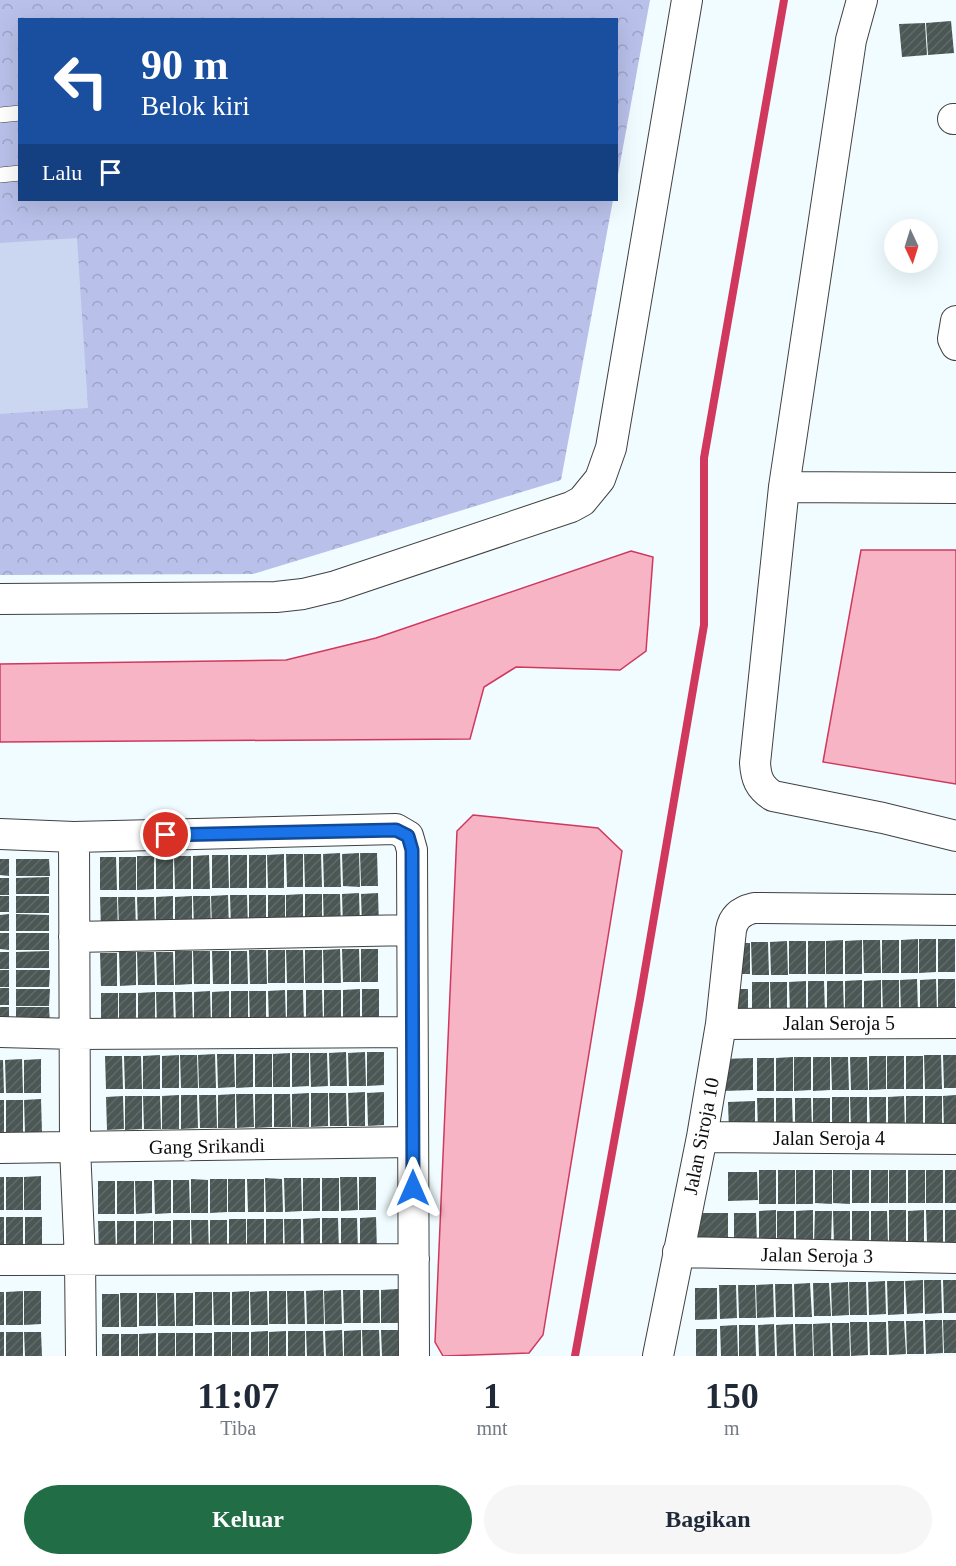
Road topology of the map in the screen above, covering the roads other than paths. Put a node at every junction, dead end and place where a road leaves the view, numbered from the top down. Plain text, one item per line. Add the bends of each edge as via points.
1 (687, 0) edge
2 (861, 0) edge
3 (18, 113) edge
4 (0, 115) edge
5 (18, 174) edge
6 (0, 175) edge
7 (956, 321) edge
8 (956, 345) edge
9 (784, 487) junction
10 (956, 488) edge
11 (0, 599) edge
12 (0, 834) edge
13 (956, 836) edge
14 (74, 837) junction
15 (956, 910) edge
16 (412, 930) junction
17 (74, 936) junction
18 (956, 1023) edge
19 (721, 1024) junction
20 (0, 1032) edge
21 (412, 1032) junction
22 (75, 1034) junction
23 (702, 1137) junction
24 (956, 1139) edge
25 (413, 1142) junction
26 (0, 1148) edge
27 (75, 1148) junction
28 (678, 1252) junction
29 (956, 1258) edge
30 (414, 1259) junction
31 (0, 1260) edge
32 (80, 1260) junction
33 (81, 1356) edge
34 (414, 1356) edge
35 (658, 1356) edge

1 - 11 street via 611,448 600,479 582,501 547,516 303,594
2 - 9 street via 851,40
3 - 4 lane
5 - 6 lane
7 - 8 street
9 - 10 street
9 - 13 street via 755,763 759,783 773,796
12 - 14 street
14 - 16 street via 396,830 408,836 412,850
14 - 17 street
15 - 19 street, Jalan Siroja 10 via 746,910 732,924
16 - 17 street
16 - 21 street
17 - 22 street
18 - 19 street, Jalan Seroja 5
19 - 23 street, Jalan Siroja 10
20 - 22 street
21 - 22 street
21 - 25 street
22 - 27 street
23 - 24 street, Jalan Seroja 4
23 - 28 street, Jalan Siroja 10
25 - 27 street, Gang Srikandi
25 - 30 street
26 - 27 street, Gang Srikandi
27 - 32 street
28 - 29 street, Jalan Seroja 3
28 - 35 street, Jalan Siroja 10
30 - 32 street
30 - 34 street
31 - 32 street
32 - 33 street

